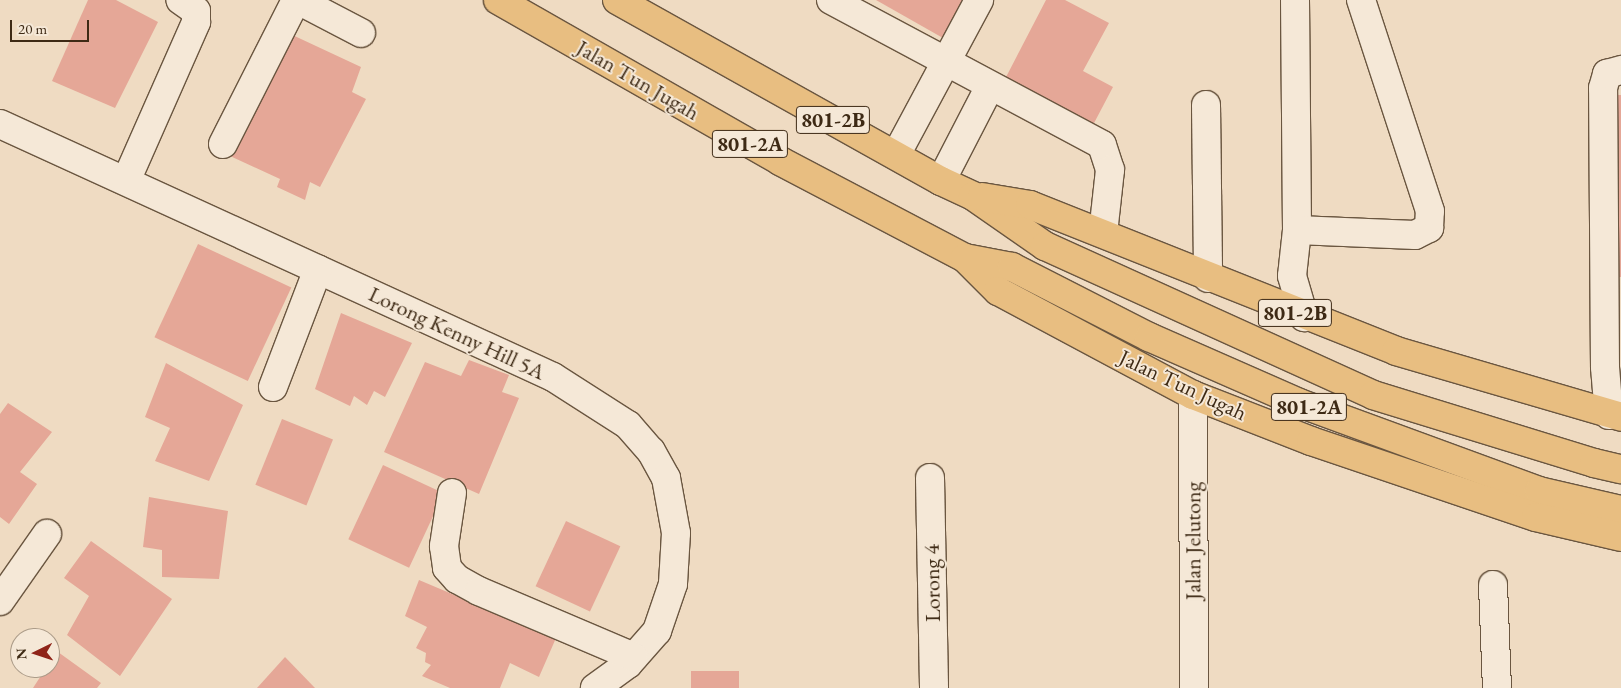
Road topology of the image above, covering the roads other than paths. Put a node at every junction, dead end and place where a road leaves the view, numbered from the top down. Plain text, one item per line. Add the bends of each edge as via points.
1 (180, 0) edge
2 (297, 0) edge
3 (498, 0) edge
4 (617, 0) edge
5 (832, 0) edge
6 (979, 0) edge
7 (1295, 0) edge
8 (1361, 0) edge
9 (361, 33) dead end
10 (945, 62) junction
11 (1621, 70) edge
12 (990, 86) junction
13 (1206, 105) dead end
14 (0, 124) edge
15 (222, 144) dead end
16 (896, 155) junction
17 (126, 181) junction
18 (941, 181) junction
19 (973, 196) junction
20 (1297, 230) junction
21 (1103, 233) junction
22 (964, 258) junction
23 (318, 269) junction
24 (1208, 278) junction
25 (1304, 317) junction
26 (1613, 368) edge
27 (273, 387) dead end
28 (1193, 395) junction
29 (1615, 416) edge
30 (1621, 468) edge
31 (930, 478) dead end
32 (452, 493) dead end
33 (1621, 510) edge
34 (47, 534) dead end
35 (1621, 537) edge
36 (1493, 585) dead end
37 (0, 601) edge
38 (634, 658) junction
39 (595, 688) edge
40 (934, 688) edge
41 (1194, 688) edge
42 (1497, 688) edge

1 - 17 street via 196,11 196,22
2 - 9 street
2 - 15 street
3 - 22 highway, Jalan Tun Jugah / 801-2A via 780,161
4 - 16 highway, 801-2B
5 - 10 street
6 - 10 street
7 - 20 street
8 - 20 street via 1430,211 1429,228 1415,236
10 - 12 street
10 - 16 street
11 - 26 street via 1608,74 1603,88
12 - 18 street
12 - 21 street via 1102,145 1110,170
13 - 24 street
14 - 17 street, Lorong Kenny Hill 5A
16 - 18 highway, 801-2B
17 - 23 street, Lorong Kenny Hill 5A
18 - 19 highway, 801-2B
19 - 21 highway, 801-2B via 1030,205
19 - 30 highway, 801-2B via 1045,246 1373,395 1594,463
20 - 25 street via 1292,276
21 - 24 highway, 801-2B
22 - 28 highway, Jalan Tun Jugah / 801-2A via 998,291
22 - 33 highway, Jalan Tun Jugah / 801-2A via 1012,267 1149,337 1299,403 1539,491
23 - 27 street
23 - 38 street, Lorong Kenny Hill 5A via 553,377 628,426 651,451 666,478 673,507 676,533 673,584 657,631
24 - 25 highway, 801-2B
25 - 29 highway, 801-2B via 1396,352
26 - 29 street
28 - 35 highway, Jalan Tun Jugah / 801-2A via 1311,441 1536,517
28 - 41 street, Jalan Jelutong
31 - 40 street, Lorong 4
32 - 38 street via 444,546 447,568 457,579
34 - 37 street
36 - 42 street
38 - 39 street, Lorong Kenny Hill 5A

